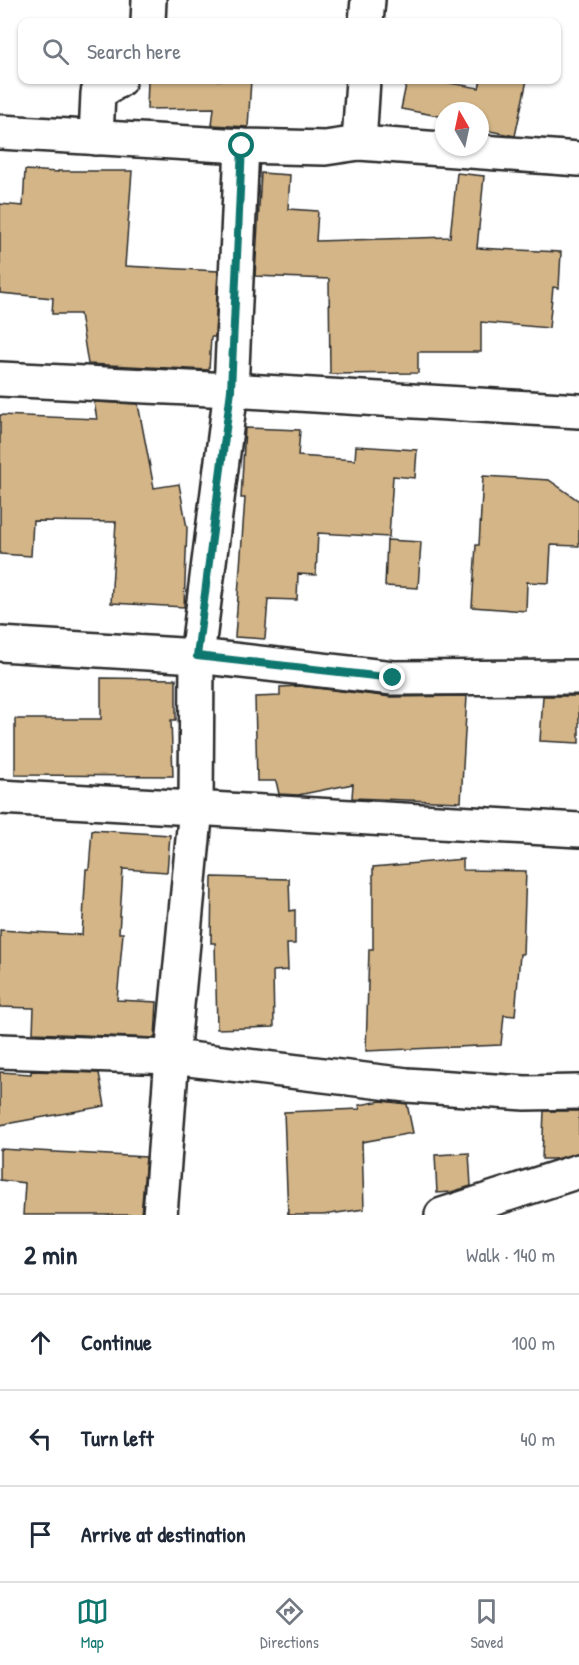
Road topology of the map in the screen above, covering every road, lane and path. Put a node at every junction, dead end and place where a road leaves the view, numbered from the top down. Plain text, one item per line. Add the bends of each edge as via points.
1 (149, 0) edge
2 (368, 0) edge
3 (148, 18) edge
4 (366, 18) edge
5 (113, 84) edge
6 (363, 84) edge
7 (0, 132) edge
8 (96, 138) junction
9 (359, 143) junction
10 (242, 146) junction
11 (579, 159) edge
12 (0, 379) edge
13 (231, 390) junction
14 (579, 411) edge
15 (0, 644) edge
16 (197, 656) junction
17 (579, 677) edge
18 (0, 797) edge
19 (196, 808) junction
20 (579, 830) edge
21 (0, 1051) edge
22 (172, 1057) junction
23 (579, 1092) edge
24 (579, 1171) edge
25 (160, 1215) edge
26 (442, 1215) edge

1 - 3 street
2 - 4 street
5 - 8 street via 98,93
6 - 9 street
7 - 8 street
8 - 10 street
9 - 10 street via 325,148
9 - 11 street
10 - 13 street
12 - 13 street
13 - 14 street
13 - 16 street
15 - 16 street
16 - 17 street via 393,678
16 - 19 street
18 - 19 street
19 - 20 street
19 - 22 street
21 - 22 street
22 - 23 street via 407,1085 525,1093
22 - 25 street
24 - 26 street

